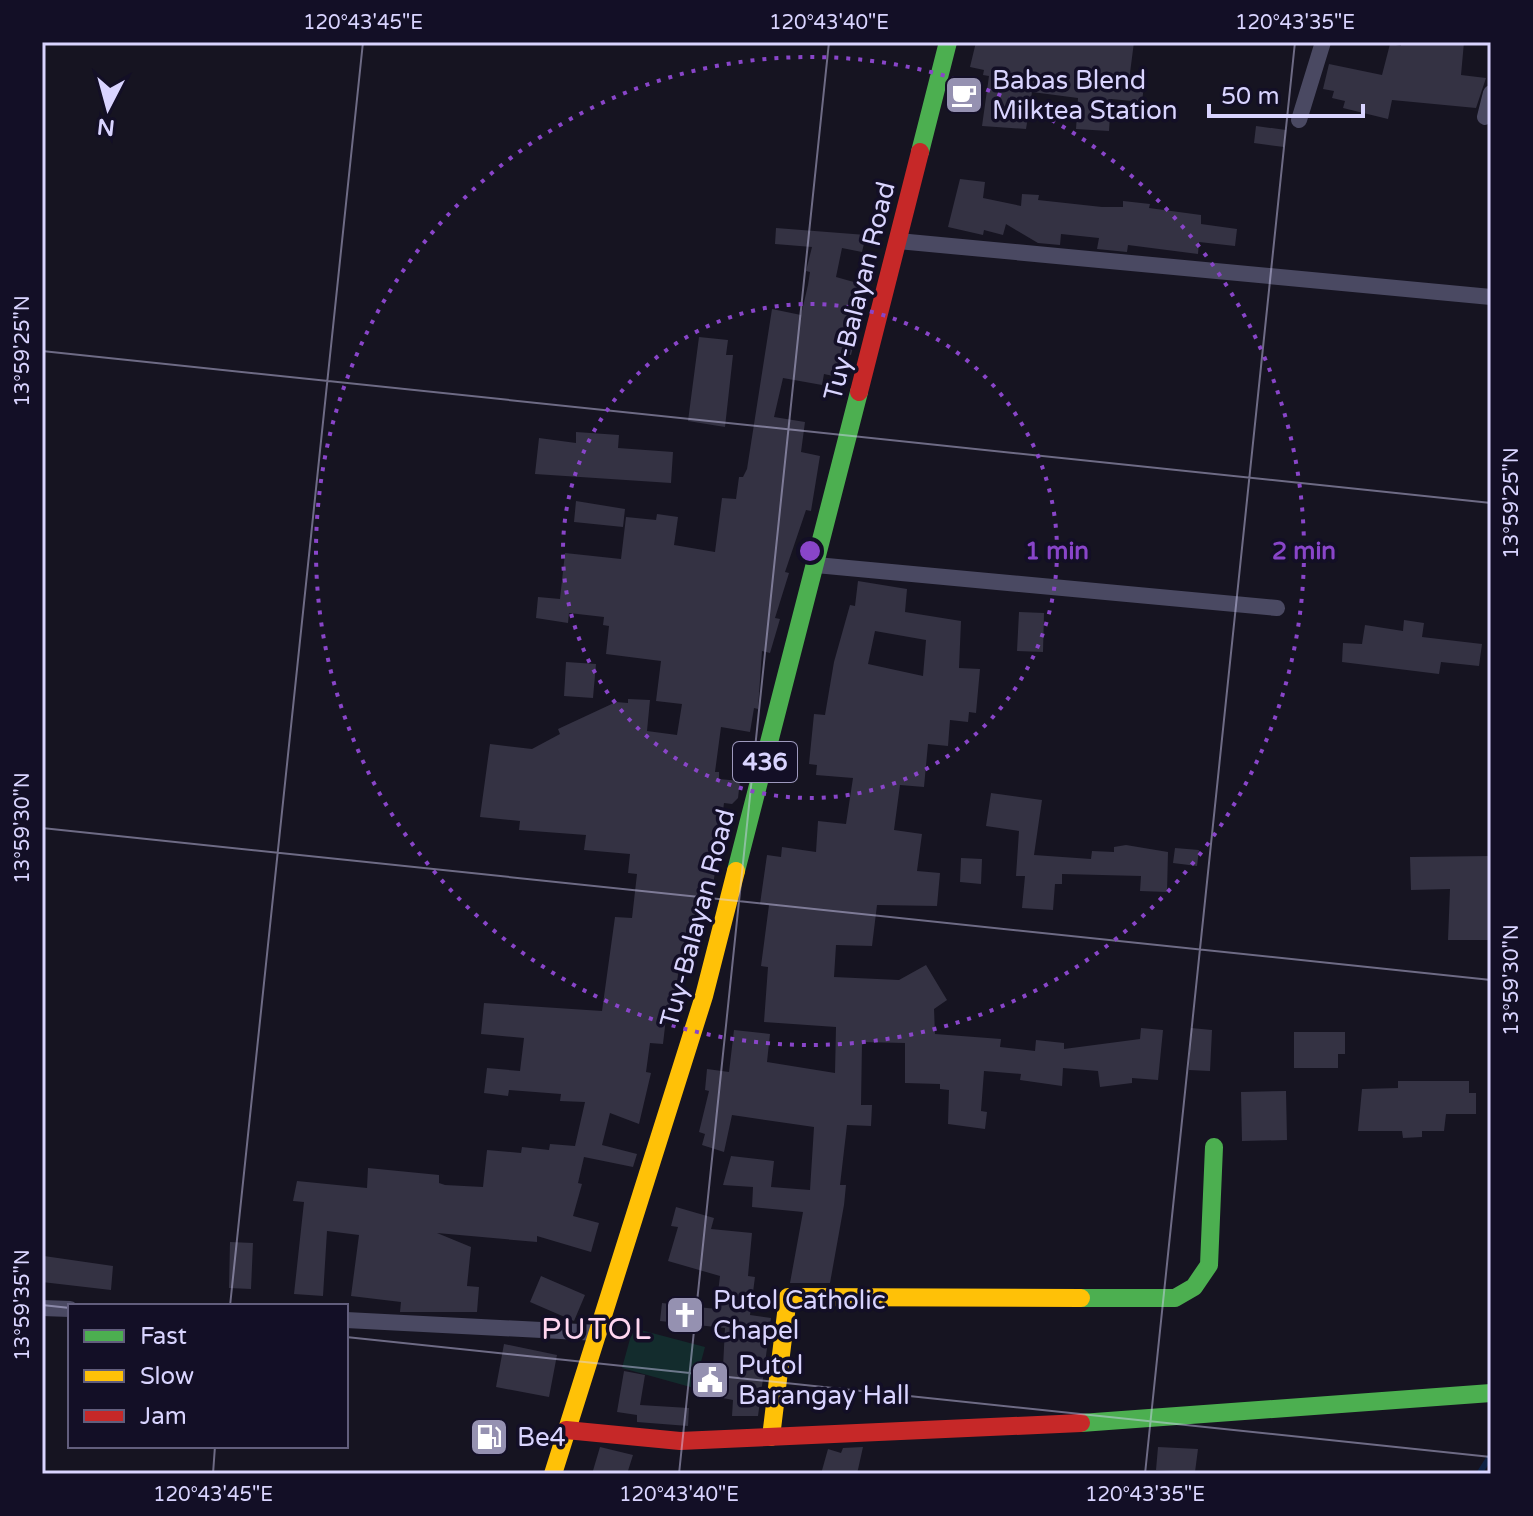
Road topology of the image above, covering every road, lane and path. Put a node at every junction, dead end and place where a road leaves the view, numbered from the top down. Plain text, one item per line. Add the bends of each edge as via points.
1 (948, 42) edge
2 (1323, 42) edge
3 (1491, 93) edge
4 (1485, 117) dead end
5 (1299, 120) dead end
6 (898, 241) junction
7 (1491, 297) edge
8 (816, 565) junction
9 (1277, 608) dead end
10 (1214, 1147) dead end
11 (42, 1308) edge
12 (68, 1309) edge
13 (348, 1320) edge
14 (599, 1333) junction
15 (1482, 1393) edge
16 (566, 1430) junction
17 (771, 1437) junction
18 (553, 1474) edge

1 - 6 street, Tuy-Balayan Road / 436
2 - 5 street
3 - 4 street
6 - 7 street
6 - 8 street, Tuy-Balayan Road / 436
8 - 9 street
8 - 14 street, Tuy-Balayan Road / 436 via 704,996
10 - 17 street via 1209,1265 1194,1287 1175,1298 788,1297
11 - 12 street
13 - 14 street
14 - 16 street, Tuy-Balayan Road / 436
15 - 17 street via 1092,1422
16 - 17 street via 680,1441
16 - 18 street, Tuy-Balayan Road / 436

